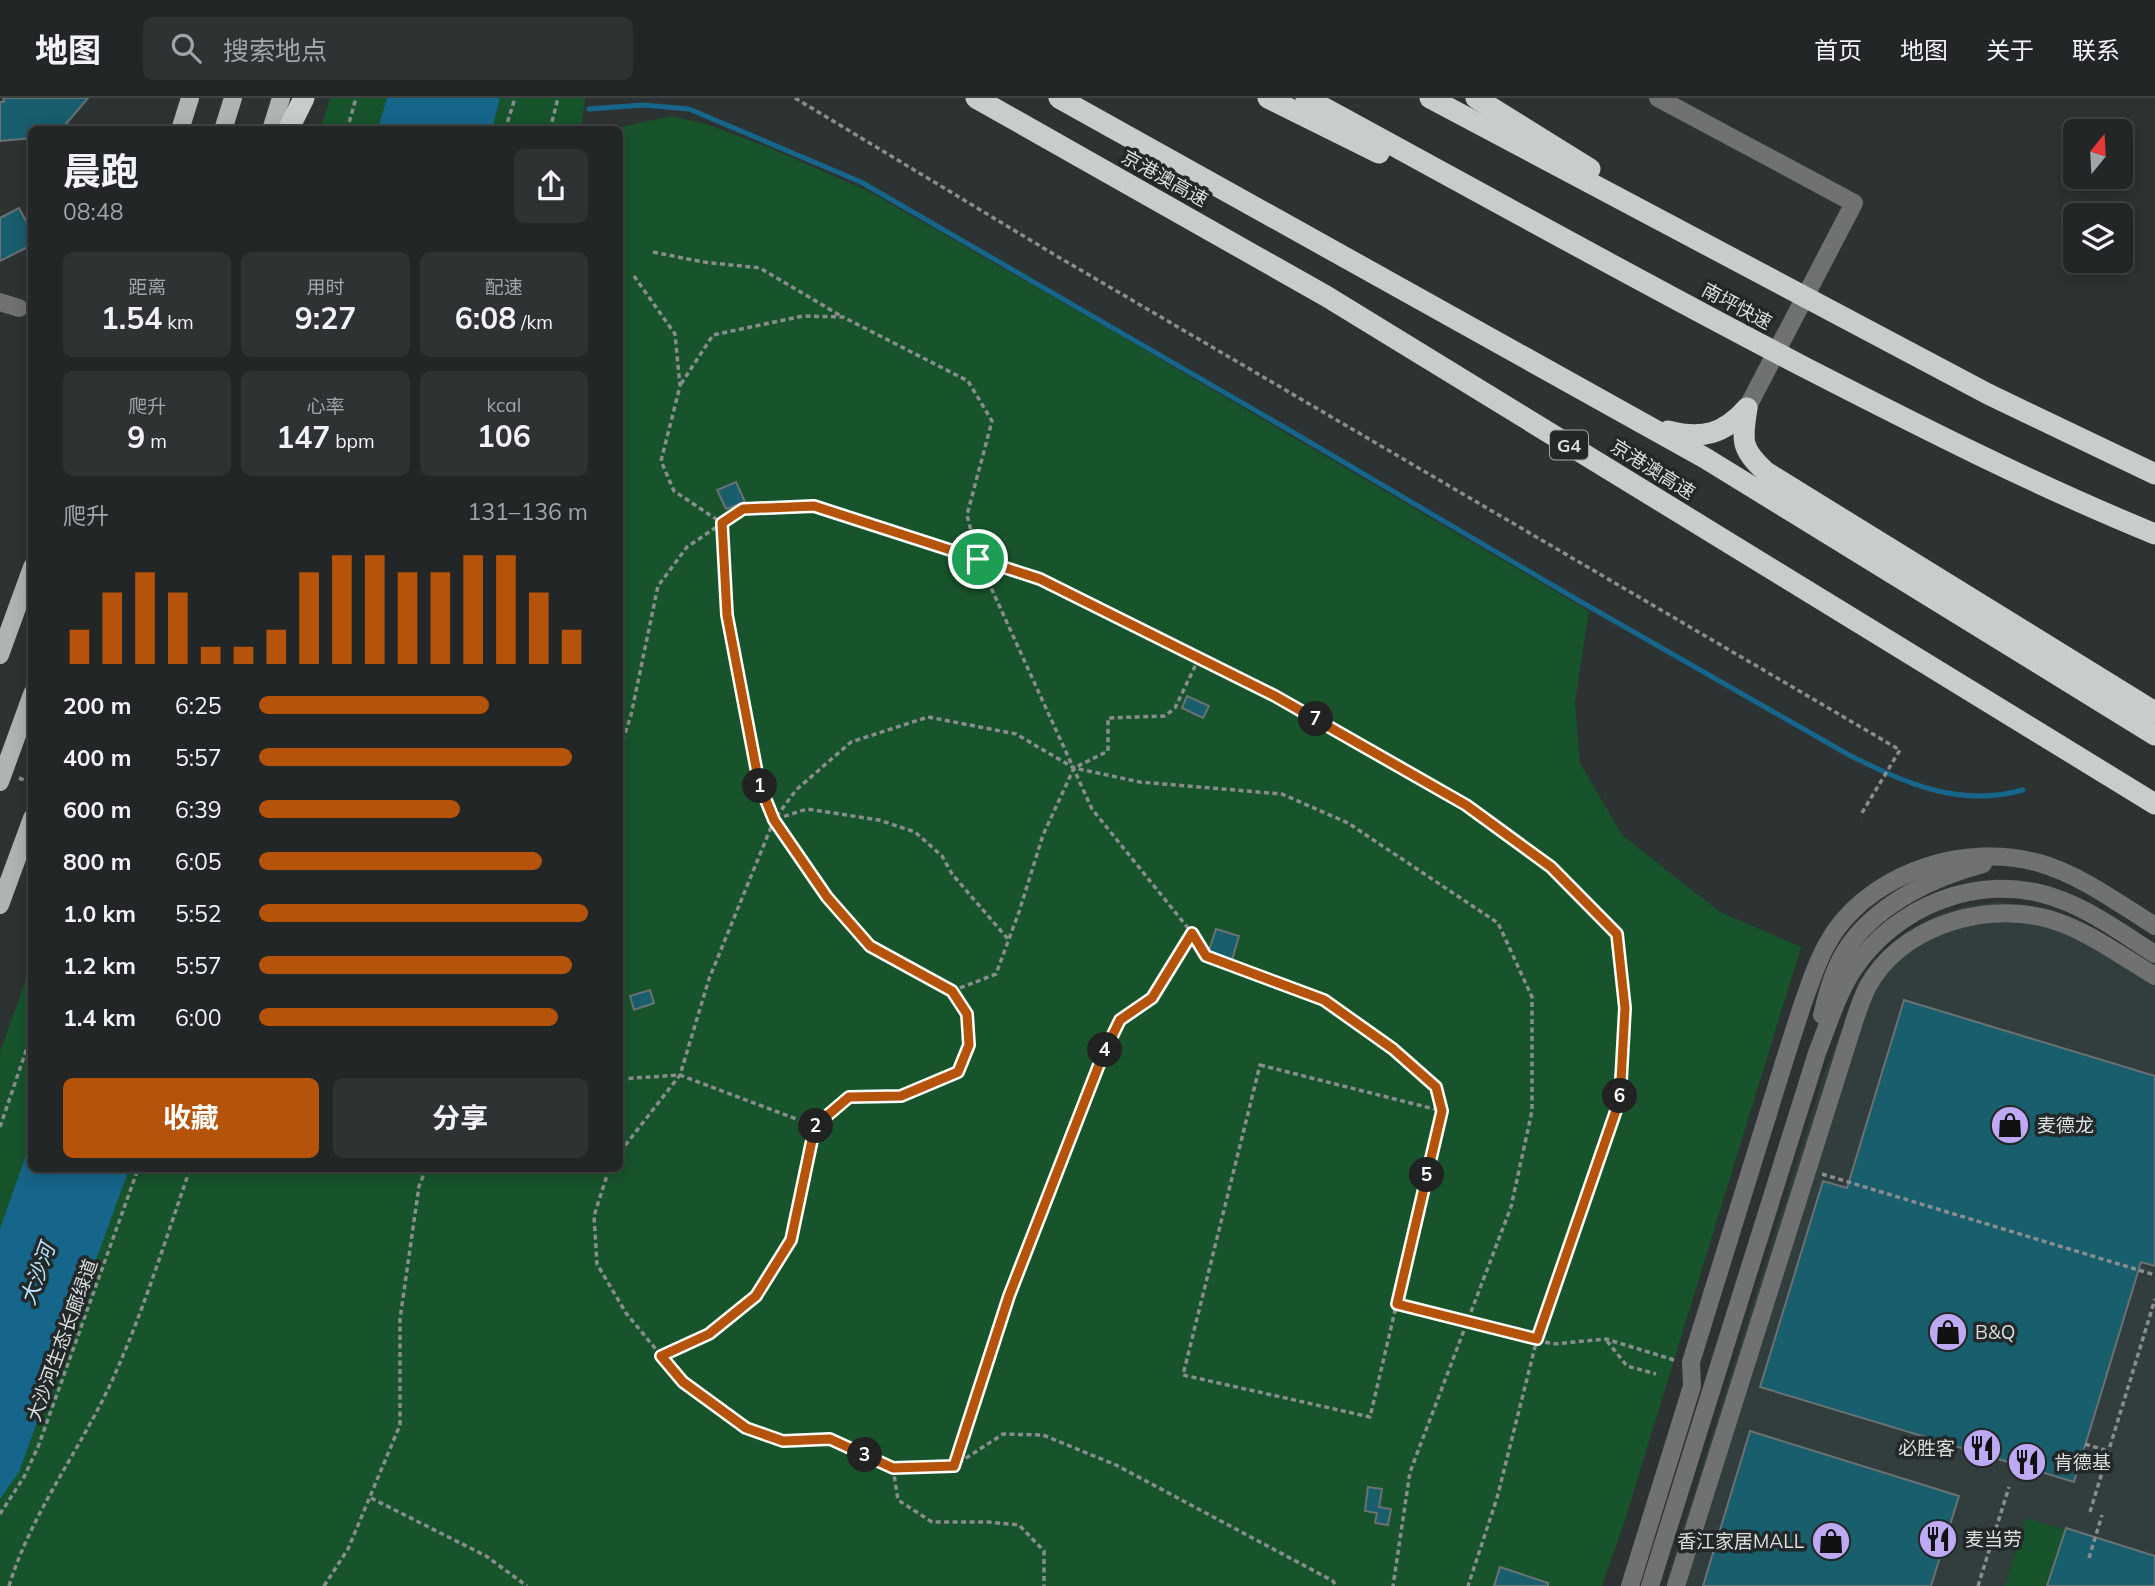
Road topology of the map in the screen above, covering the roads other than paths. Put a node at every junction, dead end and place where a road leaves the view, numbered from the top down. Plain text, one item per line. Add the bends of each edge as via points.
1 (190, 98) edge
2 (233, 98) edge
3 (272, 98) edge
4 (281, 98) edge
5 (304, 98) edge
6 (976, 98) edge
7 (1059, 98) edge
8 (1268, 98) edge
9 (1306, 98) edge
10 (1430, 98) edge
11 (1476, 98) edge
12 (1658, 98) edge
13 (181, 126) edge
14 (224, 126) edge
15 (271, 126) edge
16 (272, 126) edge
17 (290, 126) edge
18 (1755, 272) junction
19 (0, 302) edge
20 (19, 308) dead end
21 (1722, 324) junction
22 (1747, 408) junction
23 (1653, 428) junction
24 (2155, 474) edge
25 (2155, 534) edge
26 (28, 578) edge
27 (28, 605) edge
28 (0, 656) edge
29 (28, 705) edge
30 (2155, 712) edge
31 (2155, 735) edge
32 (0, 782) edge
33 (2155, 804) edge
34 (28, 829) edge
35 (2009, 858) junction
36 (0, 905) edge
37 (2155, 926) edge
38 (2155, 954) edge
39 (2155, 976) edge
40 (1817, 1053) junction
41 (1630, 1586) edge
42 (1650, 1586) edge
43 (1676, 1586) edge

1 - 13 main road
2 - 14 main road
3 - 15 main road
4 - 16 main road
5 - 17 highway
6 - 33 highway, 京港澳高速 / G4 via 1326,296
7 - 23 highway, 京港澳高速
8 - 21 highway
9 - 21 highway, 南坪快速
10 - 18 highway, 南坪快速
11 - 18 highway
12 - 22 lane via 1854,203
18 - 24 highway, 南坪快速 via 1988,394
19 - 20 lane
21 - 25 highway, 南坪快速 via 1951,443
22 - 23 highway via 1726,428 1709,433 1691,435
22 - 30 highway via 1744,448 1766,472
23 - 31 highway, 京港澳高速
26 - 28 main road
27 - 28 main road
29 - 32 main road
34 - 36 main road
35 - 37 lane via 2071,876
35 - 40 lane via 1928,884 1864,928 1838,964
35 - 41 lane via 1950,860 1906,875 1872,894 1835,930 1814,972 1737,1212 1691,1362 1692,1386
38 - 40 lane via 2052,896 1993,888 1965,892 1914,912 1869,949 1840,995
39 - 43 lane via 2061,923 1992,914 1936,927 1882,966 1868,986 1848,1041
40 - 42 lane

